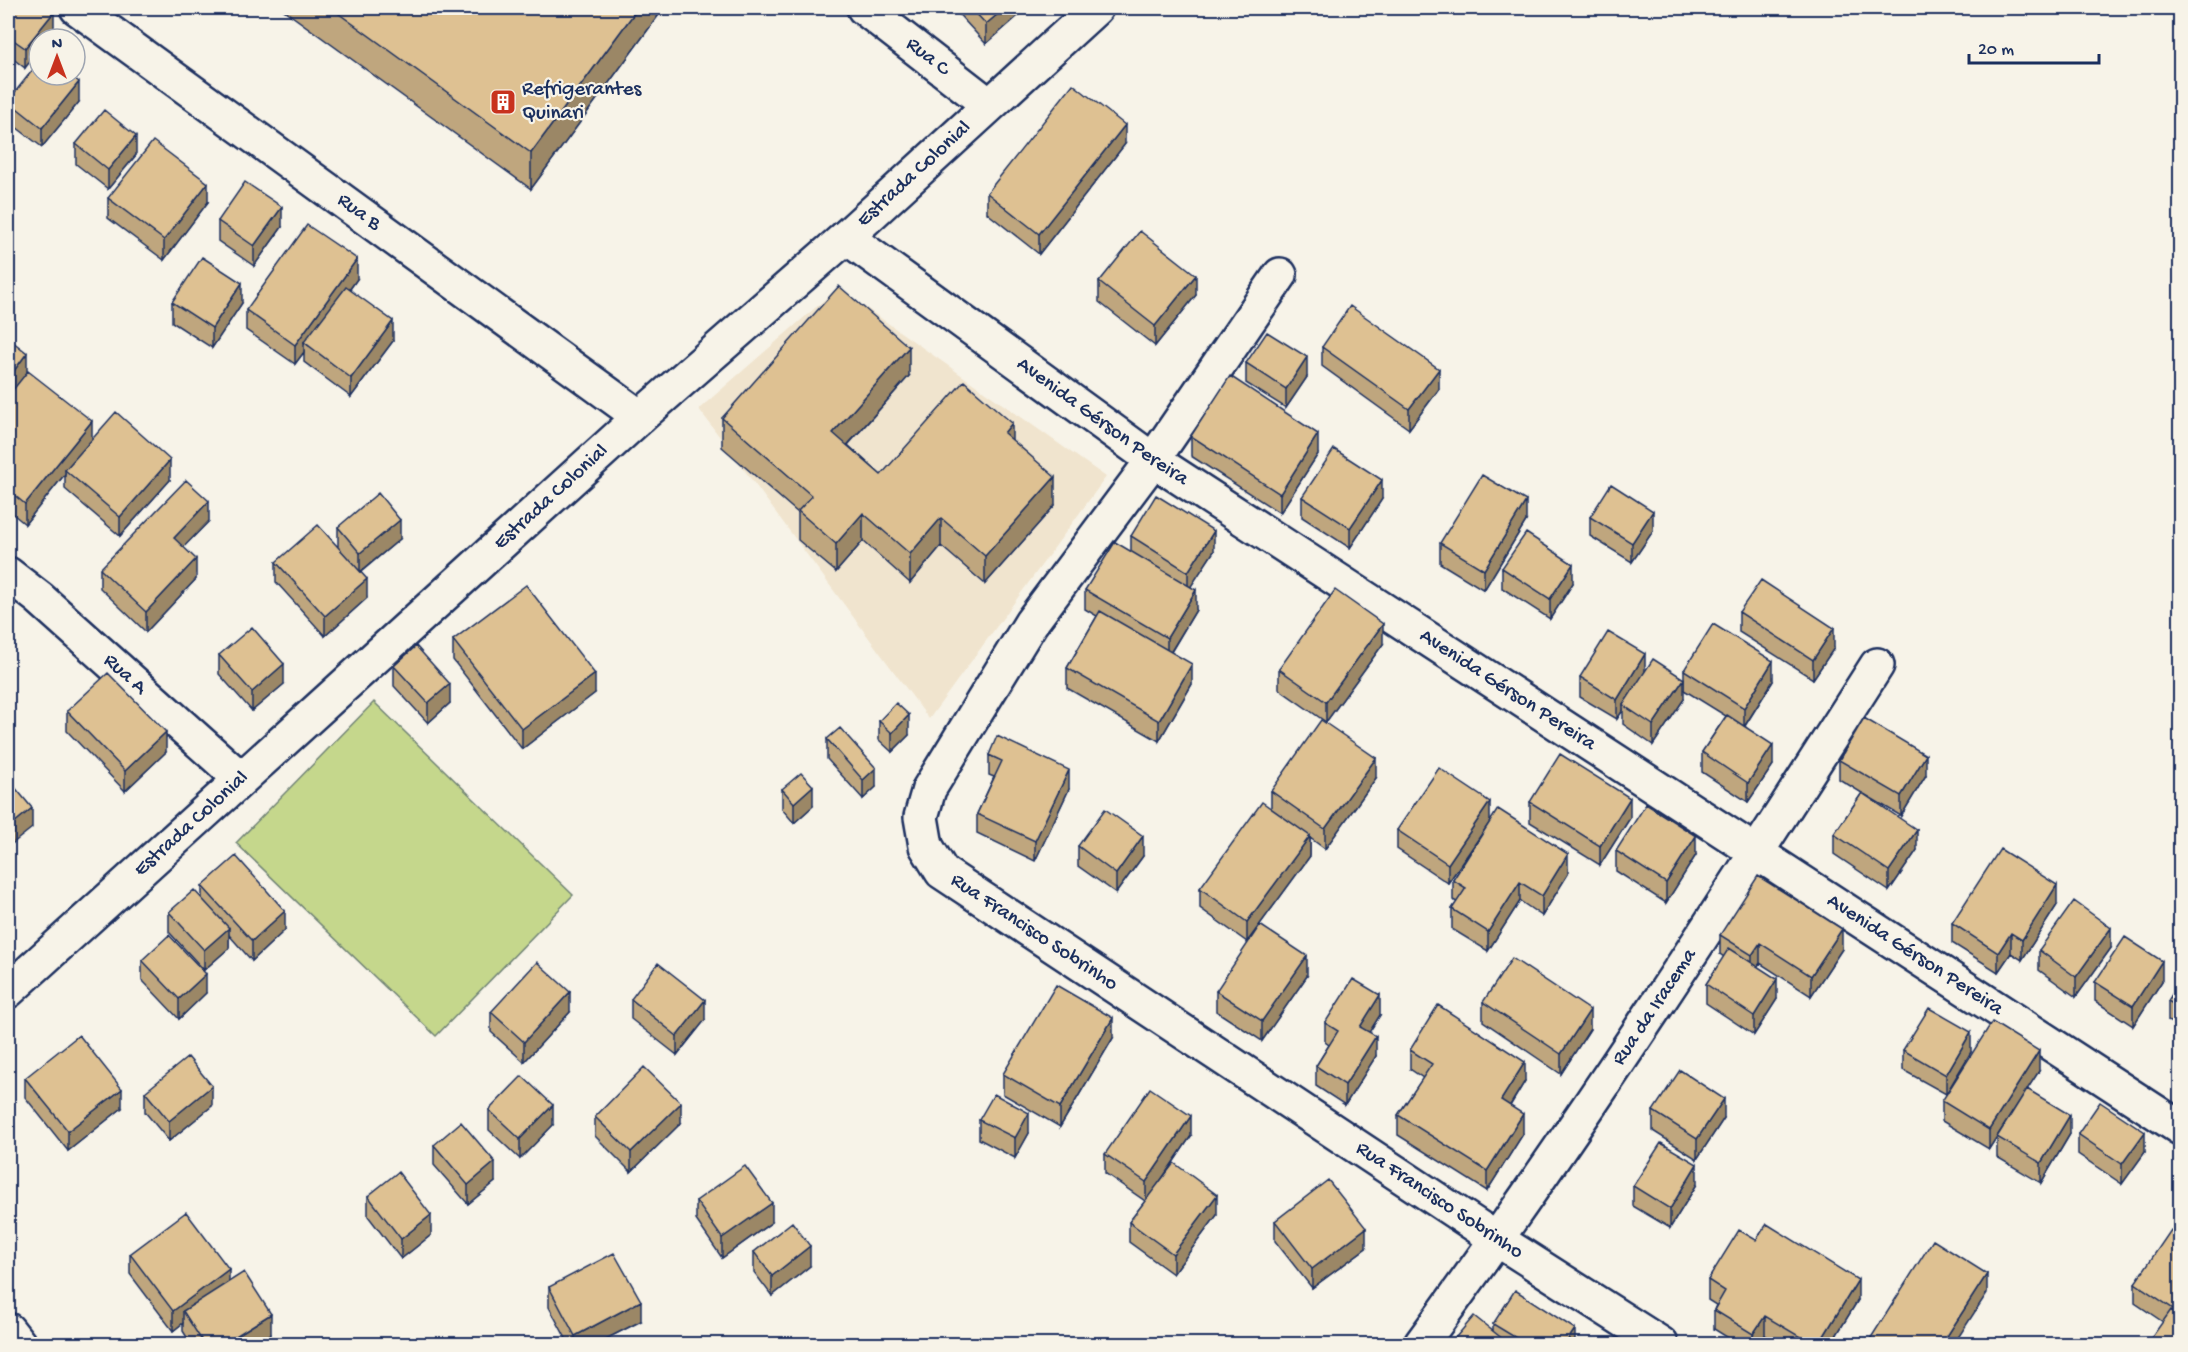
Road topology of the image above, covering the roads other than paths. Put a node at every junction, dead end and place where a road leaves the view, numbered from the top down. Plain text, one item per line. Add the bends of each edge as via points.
1 (77, 8) edge
2 (864, 8) edge
3 (1096, 8) edge
4 (989, 105) junction
5 (846, 237) junction
6 (1280, 275) dead end
7 (640, 417) junction
8 (1153, 460) junction
9 (8, 574) edge
10 (1877, 665) dead end
11 (241, 779) junction
12 (1757, 853) junction
13 (8, 991) edge
14 (2181, 1128) edge
15 (1498, 1240) junction
16 (8, 1330) edge
17 (19, 1344) edge
18 (1421, 1344) edge
19 (1661, 1344) edge

1 - 7 main road, Rua B
2 - 4 main road, Rua C
3 - 4 main road, Estrada Colonial
4 - 5 main road, Estrada Colonial
5 - 7 main road, Estrada Colonial
5 - 8 main road, Avenida Gérson Pereira
6 - 8 main road, Rua Francisco Sobrinho
7 - 11 main road, Estrada Colonial
8 - 12 main road, Avenida Gérson Pereira
8 - 15 main road, Rua Francisco Sobrinho via 1031,623 929,789 921,817 926,846 942,872
9 - 11 main road, Rua A
10 - 12 main road, Rua da Iracema
11 - 13 main road, Estrada Colonial
12 - 14 main road, Avenida Gérson Pereira
12 - 15 main road, Rua da Iracema
15 - 18 main road, Rua da Iracema
15 - 19 main road, Rua Francisco Sobrinho
16 - 17 main road

